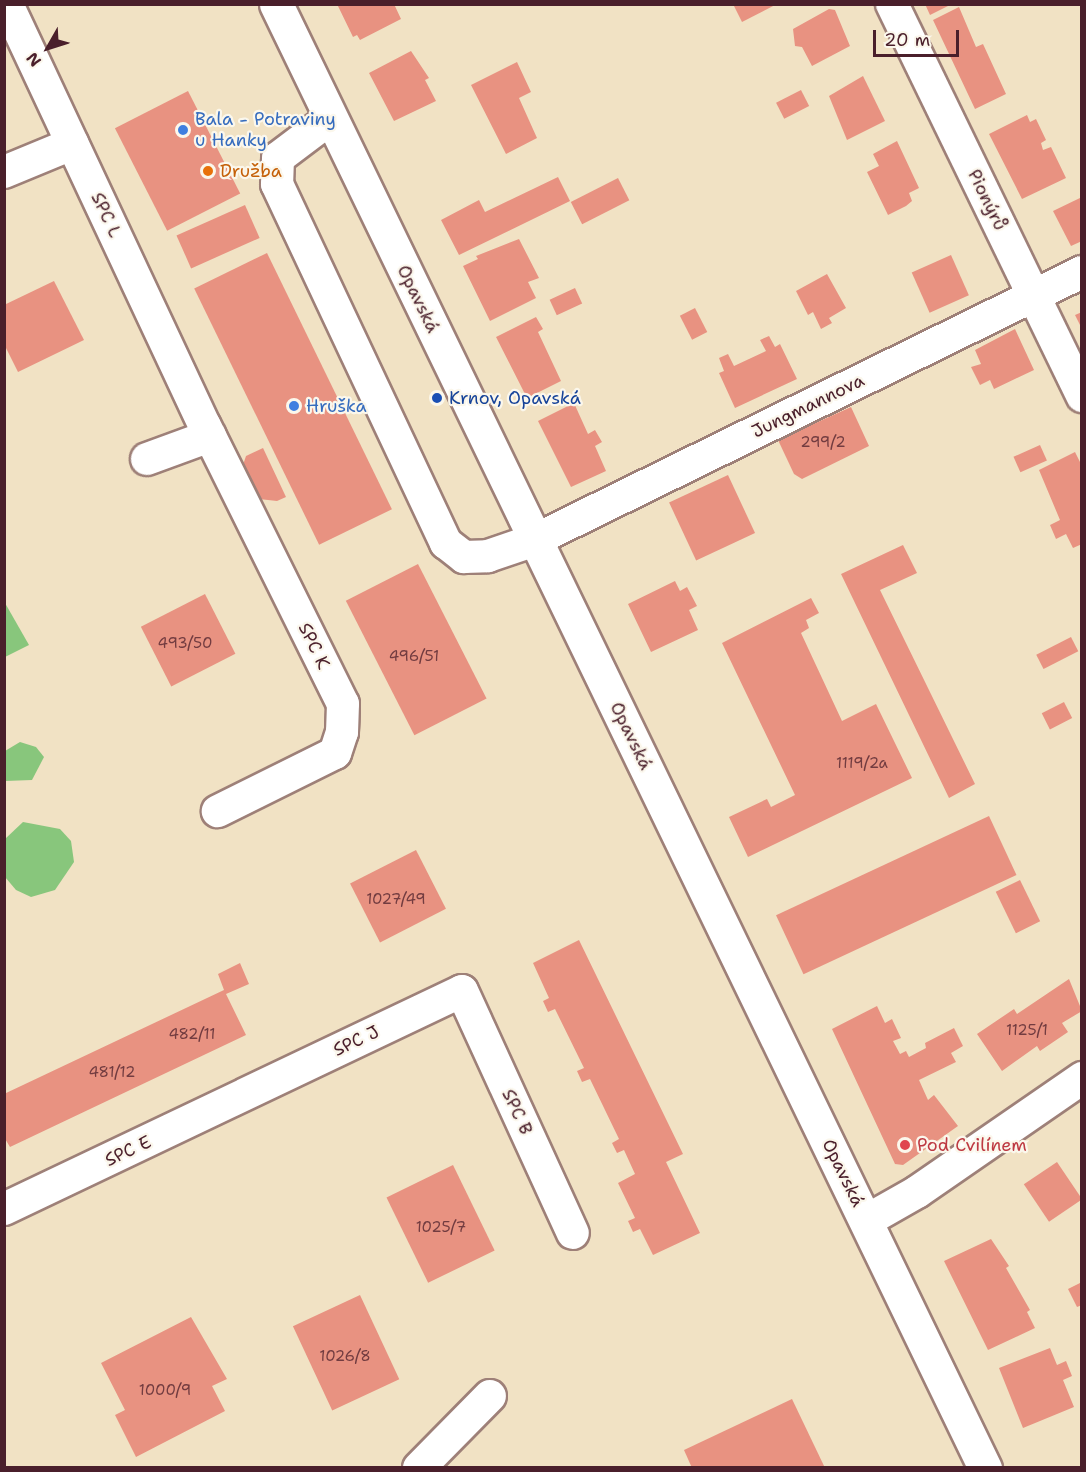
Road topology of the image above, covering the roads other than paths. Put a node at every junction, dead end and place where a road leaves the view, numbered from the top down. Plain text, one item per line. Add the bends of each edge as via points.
1 (7, 4) edge
2 (276, 4) edge
3 (892, 4) edge
4 (331, 118) junction
5 (72, 144) junction
6 (4, 172) edge
7 (1082, 272) edge
8 (1033, 295) junction
9 (1082, 396) edge
10 (207, 431) junction
11 (147, 459) dead end
12 (535, 540) junction
13 (218, 811) dead end
14 (462, 991) joint
15 (1082, 1078) edge
16 (251, 1094) joint
17 (4, 1209) edge
18 (866, 1221) junction
19 (573, 1233) dead end
20 (490, 1396) dead end
21 (419, 1467) edge
22 (985, 1467) edge

1 - 5 street, SPC L
2 - 4 main road, Opavská
3 - 8 street, Pionýrů
4 - 12 main road, Opavská
4 - 12 street, Jungmannova via 278,158 277,184 446,543 453,552 477,558
5 - 6 street
5 - 10 street, SPC L
7 - 8 street, Jungmannova
8 - 9 street, Pionýrů
8 - 12 street, Jungmannova
10 - 11 street
10 - 13 street, SPC K via 343,704 342,732 335,753
12 - 18 main road, Opavská
14 - 16 street, SPC J
14 - 19 street, SPC B
15 - 18 street via 916,1192
16 - 17 street, SPC E
18 - 22 main road, Opavská
20 - 21 street

